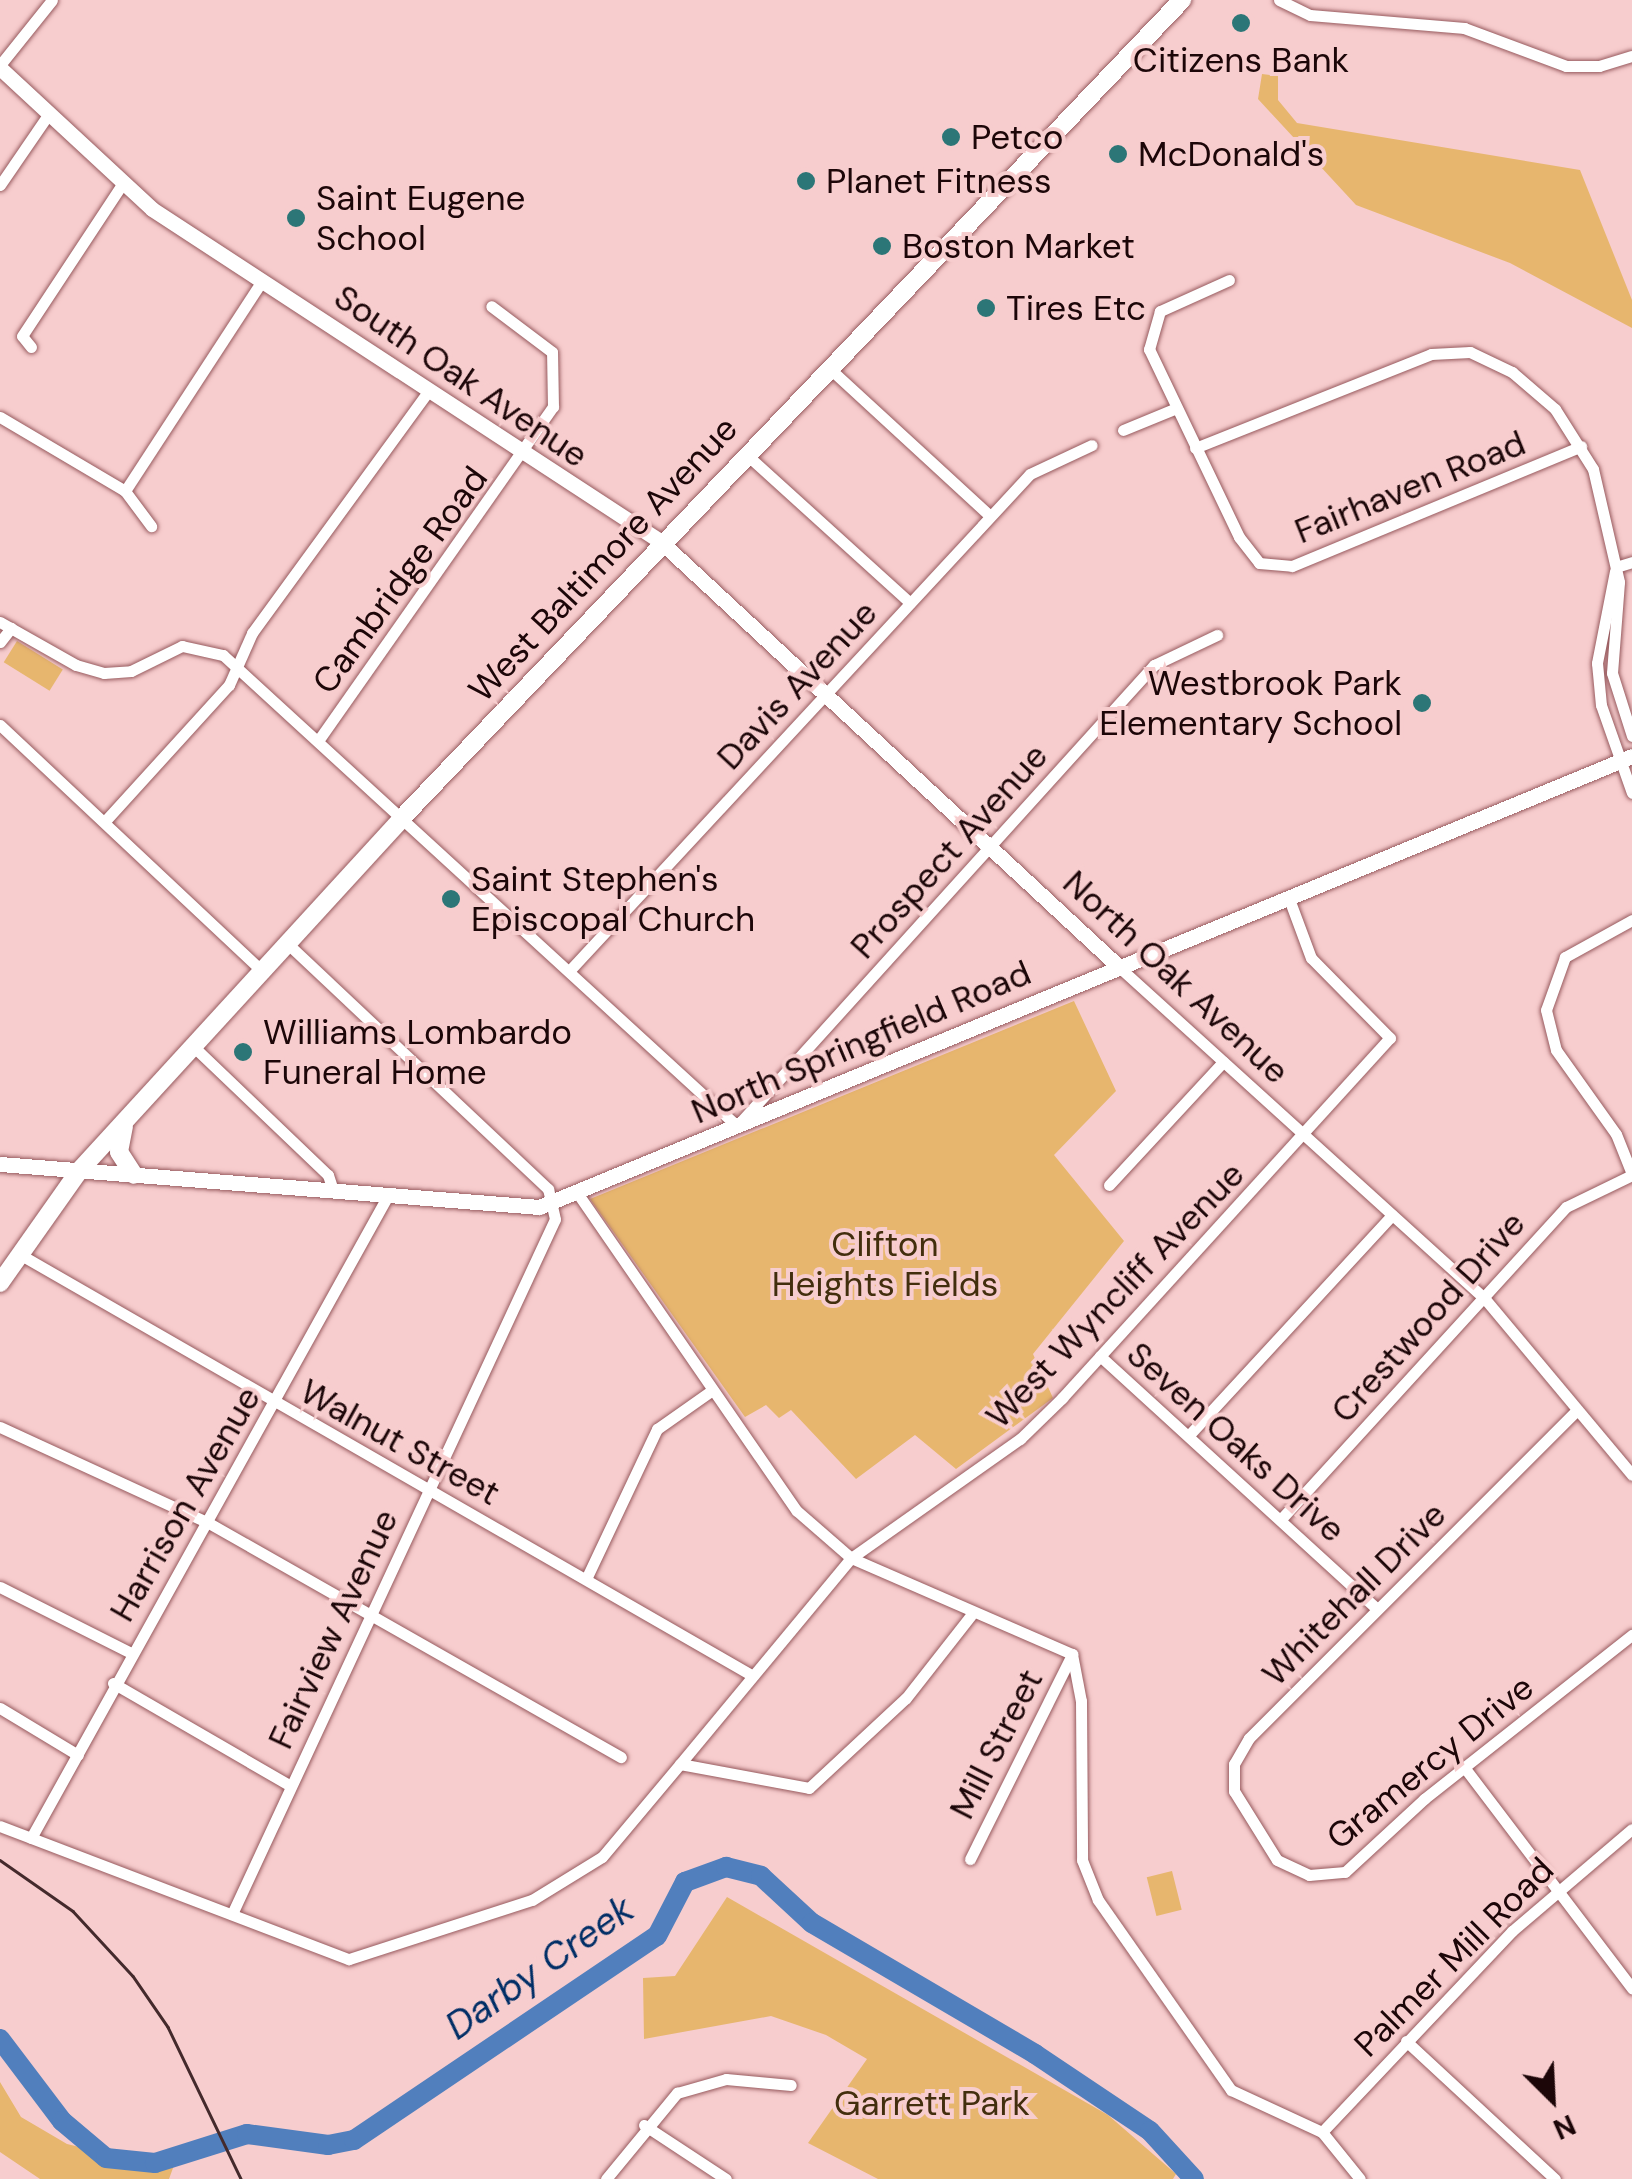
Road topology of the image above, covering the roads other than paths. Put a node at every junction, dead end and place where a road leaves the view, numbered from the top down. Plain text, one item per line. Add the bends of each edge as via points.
1 (52, 0) edge
2 (1182, 0) edge
3 (1279, 0) edge
4 (1632, 56) edge
5 (0, 66) edge
6 (48, 115) junction
7 (0, 184) edge
8 (121, 186) junction
9 (1229, 280) dead end
10 (262, 281) junction
11 (491, 306) dead end
12 (31, 347) dead end
13 (828, 367) junction
14 (429, 390) junction
15 (1174, 409) junction
16 (0, 418) edge
17 (1123, 430) dead end
18 (1092, 445) dead end
19 (1581, 446) junction
20 (1195, 448) junction
21 (526, 454) junction
22 (746, 455) junction
23 (125, 491) junction
24 (990, 516) junction
25 (151, 526) dead end
26 (660, 541) junction
27 (1632, 562) edge
28 (1616, 567) junction
29 (910, 604) junction
30 (5, 625) edge
31 (1217, 635) dead end
32 (0, 642) edge
33 (236, 666) junction
34 (825, 695) junction
35 (0, 725) edge
36 (1632, 736) edge
37 (320, 738) junction
38 (1626, 759) edge
39 (1632, 793) edge
40 (401, 819) junction
41 (106, 820) junction
42 (990, 847) junction
43 (1289, 898) junction
44 (1632, 920) edge
45 (290, 946) junction
46 (1118, 967) junction
47 (570, 970) junction
48 (264, 973) junction
49 (194, 1048) junction
50 (1223, 1062) junction
51 (125, 1121) junction
52 (737, 1126) junction
53 (1305, 1136) junction
54 (0, 1164) edge
55 (79, 1171) junction
56 (134, 1175) junction
57 (1632, 1175) edge
58 (1109, 1185) dead end
59 (333, 1190) junction
60 (578, 1194) junction
61 (387, 1197) junction
62 (555, 1203) junction
63 (1392, 1215) junction
64 (20, 1255) junction
65 (0, 1284) edge
66 (1485, 1299) junction
67 (1100, 1356) junction
68 (712, 1391) junction
69 (274, 1403) junction
70 (1574, 1413) junction
71 (0, 1427) edge
72 (1190, 1434) junction
73 (1632, 1475) edge
74 (428, 1491) junction
75 (1282, 1518) junction
76 (208, 1522) junction
77 (852, 1558) junction
78 (588, 1577) junction
79 (0, 1586) edge
80 (1378, 1610) junction
81 (374, 1615) junction
82 (971, 1615) junction
83 (1632, 1635) edge
84 (131, 1653) junction
85 (1072, 1654) junction
86 (753, 1676) junction
87 (114, 1683) junction
88 (0, 1708) edge
89 (78, 1754) junction
90 (621, 1757) dead end
91 (680, 1764) junction
92 (1464, 1767) junction
93 (289, 1785) junction
94 (0, 1826) edge
95 (1632, 1829) edge
96 (1259, 1835) joint
97 (31, 1838) junction
98 (970, 1858) dead end
99 (1558, 1889) junction
100 (232, 1914) junction
101 (1632, 1988) edge
102 (1406, 2041) junction
103 (791, 2085) dead end
104 (644, 2126) junction
105 (1322, 2132) junction
106 (606, 2179) edge
107 (726, 2179) edge
108 (1360, 2179) edge
109 (1555, 2179) edge

1 - 5 street
2 - 13 main road, West Baltimore Avenue
3 - 4 street via 1310,15 1464,28 1566,66
5 - 6 main road, South Oak Avenue
6 - 7 street
6 - 8 main road, South Oak Avenue
8 - 10 main road, South Oak Avenue
8 - 12 street via 22,336
9 - 15 street via 1170,304 1152,323 1149,349
10 - 14 main road, South Oak Avenue
10 - 23 street
11 - 21 street, Cambridge Road via 552,352 553,407
13 - 22 main road, West Baltimore Avenue
13 - 24 street
14 - 21 main road, South Oak Avenue
14 - 33 street via 252,633
15 - 17 street
15 - 20 street
16 - 23 street
18 - 24 street, Davis Avenue via 1030,474
19 - 20 street via 1548,402 1512,372 1459,350 1430,354
19 - 20 street, Fairhaven Road via 1292,566 1260,564 1238,537
19 - 28 street via 1601,496
21 - 26 main road, South Oak Avenue
21 - 37 street, Cambridge Road
22 - 26 main road, West Baltimore Avenue
22 - 29 street
23 - 25 street
24 - 29 street, Davis Avenue
26 - 34 main road, North Oak Avenue
26 - 40 main road, West Baltimore Avenue
27 - 28 street
28 - 36 street via 1620,602 1611,661
28 - 38 street via 1597,663
29 - 34 street, Davis Avenue
30 - 32 street
30 - 33 street via 76,665 104,673 130,671 182,646 199,645
31 - 42 street, Prospect Avenue via 1154,666
33 - 37 street
33 - 41 street via 229,686
34 - 42 main road, North Oak Avenue
34 - 47 street, Davis Avenue
35 - 41 street
37 - 40 street
38 - 39 street
38 - 43 main road, North Springfield Road
40 - 45 main road, West Baltimore Avenue
40 - 47 street
41 - 48 street
42 - 46 main road, North Oak Avenue
42 - 52 street, Prospect Avenue
43 - 46 main road, North Springfield Road
43 - 53 street, West Wyncliff Avenue via 1311,958 1390,1038
44 - 57 street via 1565,957 1546,1010 1556,1050 1616,1134
45 - 48 main road, West Baltimore Avenue
45 - 62 street via 548,1189
46 - 50 street, North Oak Avenue
46 - 52 main road, North Springfield Road
47 - 52 street
48 - 49 main road, West Baltimore Avenue
49 - 51 main road, West Baltimore Avenue
49 - 59 street via 328,1175
50 - 53 street, North Oak Avenue
50 - 58 street
51 - 55 main road, West Baltimore Avenue
51 - 56 main road via 119,1152
52 - 60 main road, North Springfield Road
53 - 63 street, North Oak Avenue
53 - 67 street, West Wyncliff Avenue
54 - 55 main road, North Springfield Road
55 - 56 main road, North Springfield Road
55 - 64 main road, West Baltimore Avenue
56 - 59 main road, North Springfield Road
57 - 66 street, Crestwood Drive via 1566,1207
59 - 61 main road, North Springfield Road
60 - 62 main road, North Springfield Road
60 - 68 street
61 - 62 main road, North Springfield Road via 512,1208
61 - 69 street, Harrison Avenue
62 - 74 street, Fairview Avenue via 555,1219
63 - 66 street, North Oak Avenue
63 - 72 street
64 - 65 main road, West Baltimore Avenue
64 - 69 street, Walnut Street
66 - 70 street, North Oak Avenue
66 - 75 street, Crestwood Drive
67 - 72 street, Seven Oaks Drive
67 - 77 street, West Wyncliff Avenue via 1020,1438
68 - 77 street via 797,1511
68 - 78 street via 668,1418 646,1446
69 - 74 street, Walnut Street
69 - 76 street, Harrison Avenue
70 - 73 street, North Oak Avenue
70 - 80 street, Whitehall Drive
71 - 76 street
72 - 75 street, Seven Oaks Drive
74 - 78 street, Walnut Street
74 - 81 street, Fairview Avenue
75 - 80 street, Seven Oaks Drive
76 - 81 street
76 - 84 street, Harrison Avenue
77 - 82 street
77 - 86 street, West Wyncliff Avenue
78 - 86 street, Walnut Street
79 - 84 street
80 - 96 street, Whitehall Drive via 1239,1753 1234,1791
81 - 90 street
81 - 93 street, Fairview Avenue
82 - 85 street
82 - 91 street via 906,1698 809,1788
83 - 92 street, Gramercy Drive
84 - 87 street, Harrison Avenue
85 - 98 street, Mill Street
85 - 105 street via 1081,1701 1082,1860 1098,1900 1230,2090
86 - 91 street, West Wyncliff Avenue
87 - 89 street, Harrison Avenue
87 - 93 street
88 - 89 street
89 - 97 street, Harrison Avenue
91 - 100 street, West Wyncliff Avenue via 602,1857 532,1900 349,1959
92 - 96 street, Gramercy Drive via 1345,1872 1298,1872 1278,1860
92 - 99 street
93 - 100 street, Fairview Avenue
94 - 97 street, West Wyncliff Avenue
95 - 99 street, Palmer Mill Road
97 - 100 street, West Wyncliff Avenue
99 - 101 street
99 - 102 street, Palmer Mill Road
102 - 105 street, Palmer Mill Road
102 - 109 street
103 - 104 street via 700,2083 676,2093
104 - 106 street
104 - 107 street
105 - 108 street

